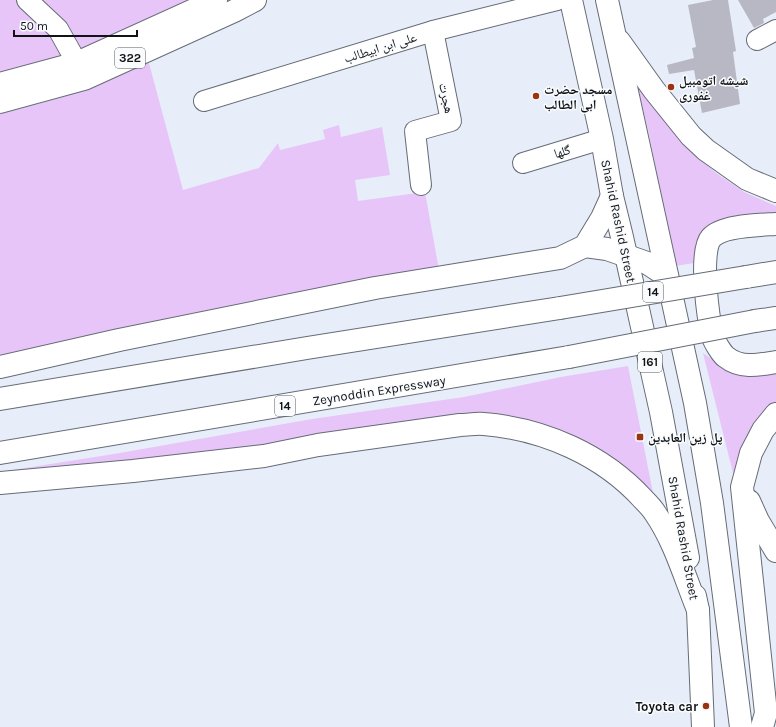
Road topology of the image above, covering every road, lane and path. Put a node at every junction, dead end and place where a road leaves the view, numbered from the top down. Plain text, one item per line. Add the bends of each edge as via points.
1 (27, 0) edge
2 (216, 0) edge
3 (256, 0) edge
4 (557, 0) edge
5 (571, 0) edge
6 (610, 3) edge
7 (776, 30) edge
8 (433, 31) junction
9 (616, 36) junction
10 (757, 40) dead end
11 (77, 63) junction
12 (0, 84) edge
13 (204, 101) dead end
14 (0, 102) edge
15 (602, 139) junction
16 (522, 163) dead end
17 (421, 185) dead end
18 (776, 191) edge
19 (612, 196) junction
20 (776, 224) edge
21 (585, 246) junction
22 (626, 256) junction
23 (776, 272) edge
24 (667, 276) junction
25 (766, 319) edge
26 (776, 362) edge
27 (0, 367) edge
28 (0, 399) edge
29 (776, 414) edge
30 (0, 453) edge
31 (0, 483) edge
32 (742, 487) junction
33 (776, 551) edge
34 (698, 610) junction
35 (703, 727) edge
36 (741, 727) edge
37 (762, 727) edge

1 - 11 street via 58,29
2 - 11 main road, 322
3 - 14 main road, 322 via 84,79
4 - 8 street, علی ابن ابیطالب
5 - 15 main road, Shahid Rashid Street / 161
6 - 9 main road
7 - 10 street
8 - 13 street, علی ابن ابیطالب
8 - 17 street, هجرت via 451,121 415,131
9 - 18 main road via 691,136 747,179
9 - 24 main road
11 - 12 main road, 322
15 - 16 street, گلها
15 - 19 main road, Shahid Rashid Street / 161
19 - 21 main road
19 - 22 main road, Shahid Rashid Street / 161
20 - 26 main road via 722,231 711,238 706,249 706,301 713,338 725,357 738,364 754,366
21 - 22 main road via 607,249
21 - 27 main road via 560,258 375,288
22 - 24 main road via 647,263
22 - 34 main road, Shahid Rashid Street / 161 via 661,412
23 - 28 main road, 14, bridge
24 - 36 main road via 695,403 712,503
25 - 30 main road, Zeynoddin Expressway / 14, bridge via 569,358
29 - 32 main road via 763,430 751,453
31 - 34 main road via 264,456 318,445 460,425 483,424 517,429 568,446 603,464 634,489 655,512 670,537
32 - 33 main road
32 - 37 main road via 766,713
34 - 35 main road, Shahid Rashid Street / 161

